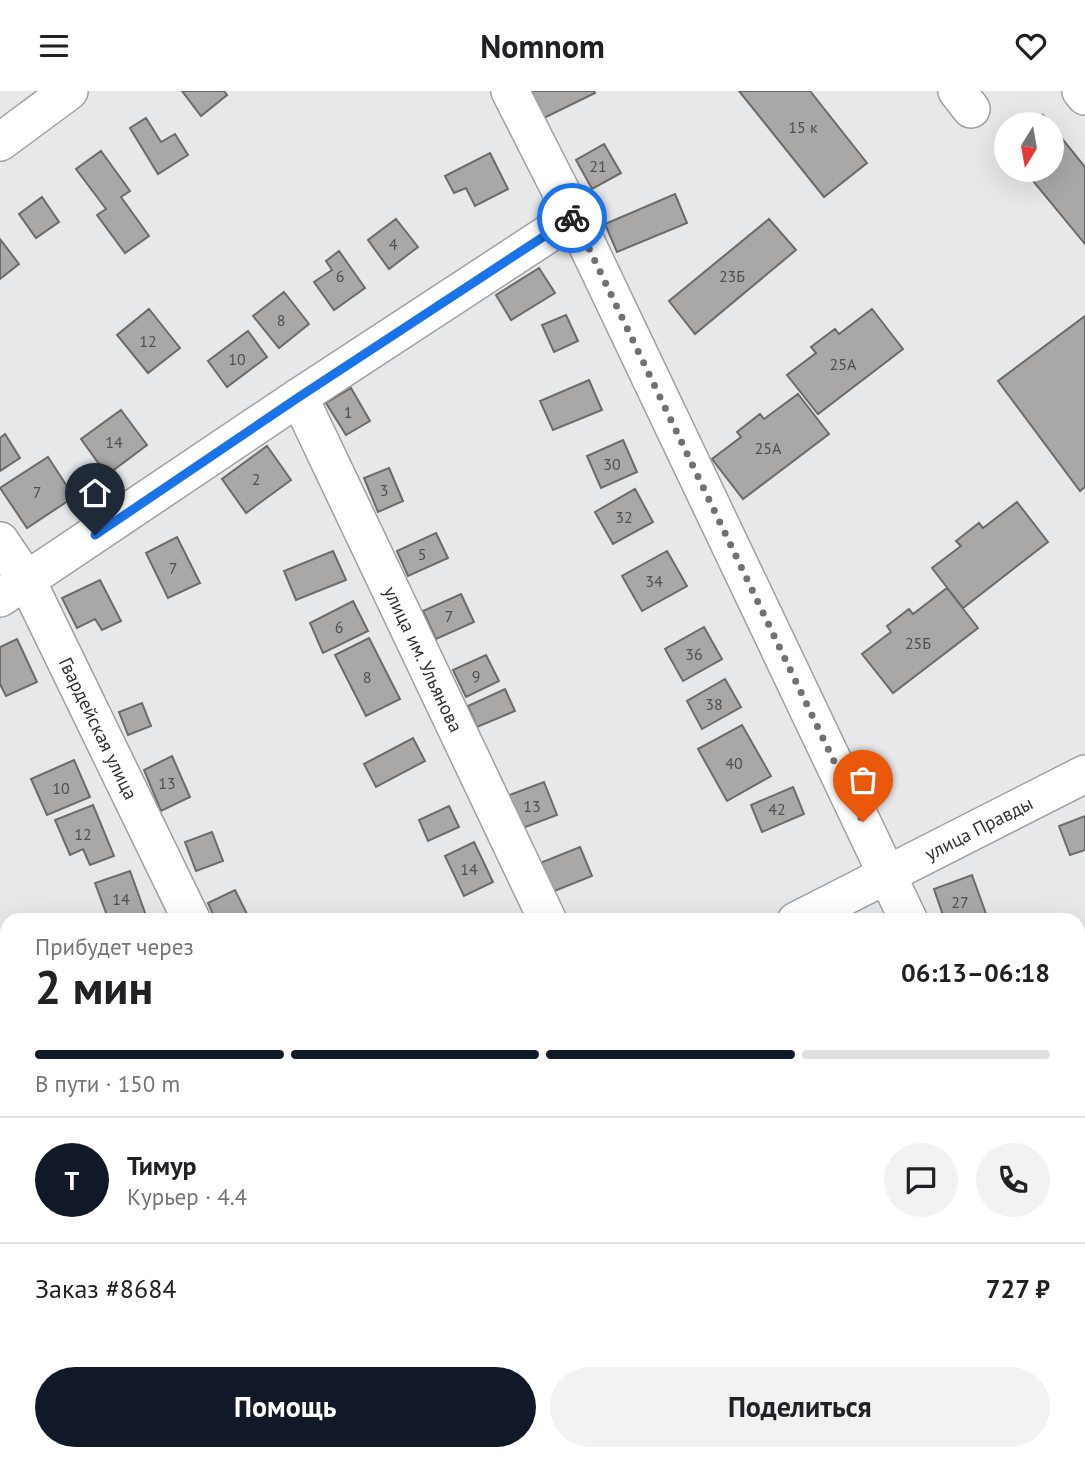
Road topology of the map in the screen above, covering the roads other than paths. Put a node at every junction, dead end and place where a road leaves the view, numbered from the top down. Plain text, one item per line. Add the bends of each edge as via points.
1 (69, 91) edge
2 (510, 91) edge
3 (1080, 91) edge
4 (1085, 96) edge
5 (0, 142) edge
6 (574, 217) junction
7 (299, 397) junction
8 (0, 541) edge
9 (14, 590) edge
10 (1085, 774) edge
11 (887, 873) junction
12 (187, 913) edge
13 (544, 913) edge
14 (811, 913) edge
15 (905, 913) edge

1 - 5 street
2 - 6 street
3 - 4 street
6 - 7 street
6 - 11 street
7 - 9 street
7 - 13 street, улица им. Ульянова
8 - 9 street, Гвардейская улица
9 - 12 street, Гвардейская улица
10 - 11 street, улица Правды
11 - 14 street, улица Правды
11 - 15 street

